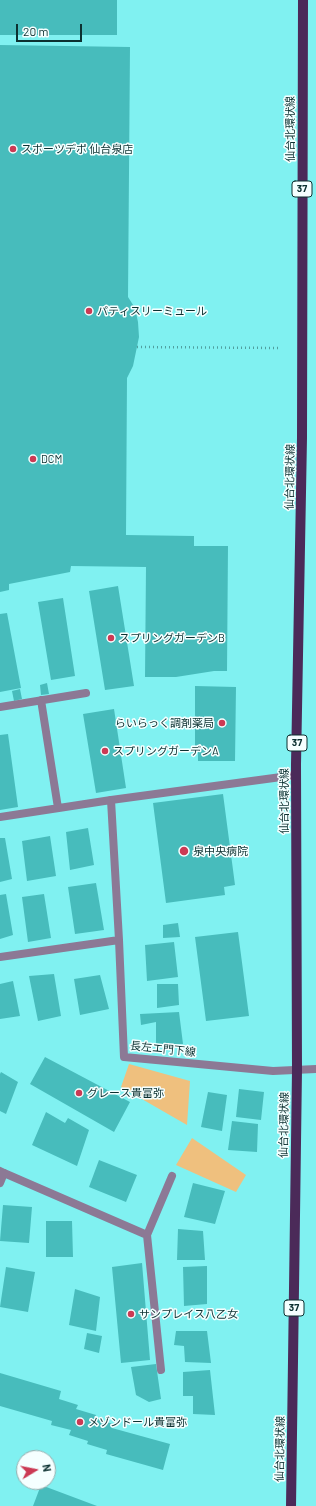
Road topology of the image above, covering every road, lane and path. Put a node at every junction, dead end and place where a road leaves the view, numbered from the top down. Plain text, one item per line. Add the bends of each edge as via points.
1 (303, 0) edge
2 (137, 347) dead end
3 (279, 348) dead end
4 (86, 693) dead end
5 (41, 700) junction
6 (0, 707) edge
7 (296, 775) junction
8 (111, 800) junction
9 (58, 808) junction
10 (0, 817) edge
11 (120, 940) junction
12 (0, 957) edge
13 (316, 1069) edge
14 (297, 1070) junction
15 (2, 1172) edge
16 (172, 1176) dead end
17 (0, 1182) edge
18 (147, 1235) junction
19 (161, 1370) dead end
20 (291, 1506) edge

1 - 7 main road, 仙台北環状線 / 37 via 302,438
2 - 3 path
4 - 5 street
5 - 6 street
5 - 9 street
7 - 8 street
7 - 14 main road, 仙台北環状線 / 37
8 - 9 street
8 - 11 street, 長左エ門下線
9 - 10 street
11 - 12 street
11 - 14 street, 長左エ門下線 via 124,1057 273,1071
13 - 14 street, 長左エ門下線
14 - 20 main road, 仙台北環状線 / 37
15 - 17 street
15 - 18 street
16 - 18 street
18 - 19 street

